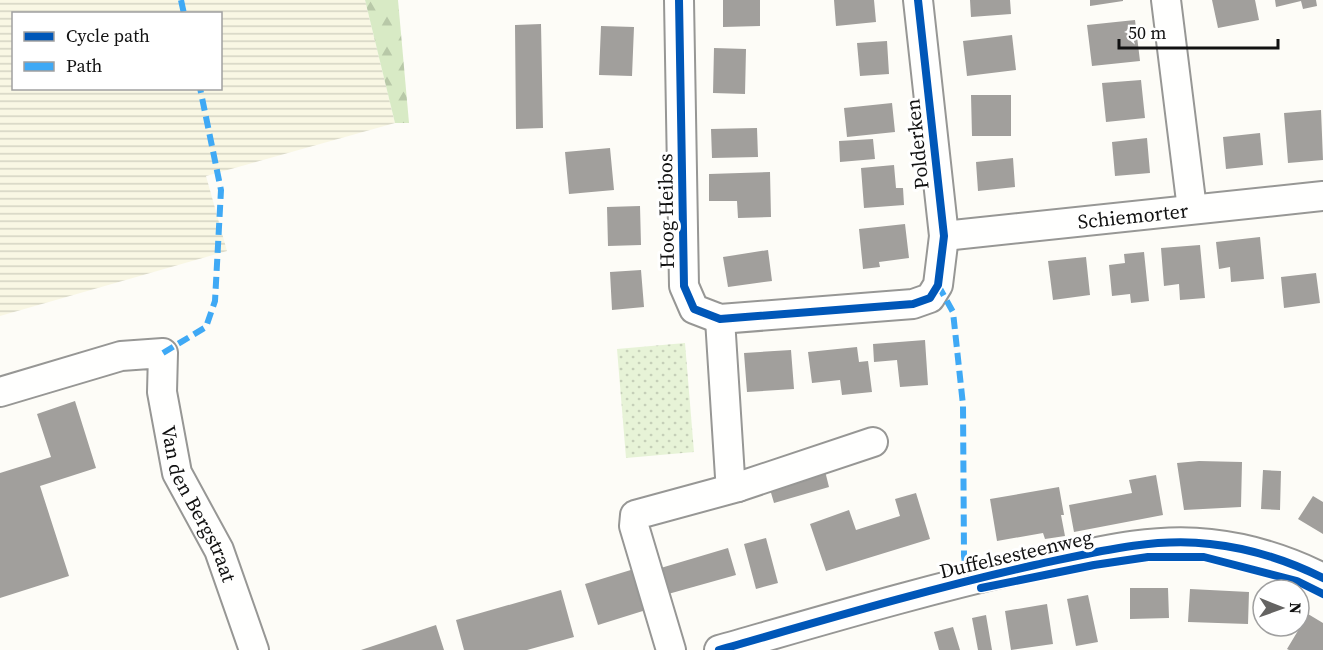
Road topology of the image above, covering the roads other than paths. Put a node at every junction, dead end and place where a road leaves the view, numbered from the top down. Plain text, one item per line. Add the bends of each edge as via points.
1 (679, 0) edge
2 (918, 0) edge
3 (1167, 0) edge
4 (1323, 196) edge
5 (1192, 209) junction
6 (944, 236) junction
7 (938, 285) joint
8 (720, 319) junction
9 (0, 392) edge
10 (873, 442) dead end
11 (738, 487) junction
12 (1323, 578) edge
13 (254, 650) edge
14 (671, 650) edge
15 (718, 650) edge

1 - 8 street, Hoog Heibos via 684,286 694,309
2 - 6 street, Polderken
3 - 5 street
4 - 5 street, Schiemorter
5 - 6 street, Schiemorter
6 - 7 street, Polderken
7 - 8 street, Hoog Heibos via 930,298 913,304
8 - 11 street via 730,477
9 - 13 street, Van den Bergstraat via 121,356 164,353 162,392 177,473 219,550
10 - 11 street
11 - 14 street via 635,515 634,526
12 - 15 street, Duffelsesteenweg via 1242,549 1165,543 1101,551 967,580

